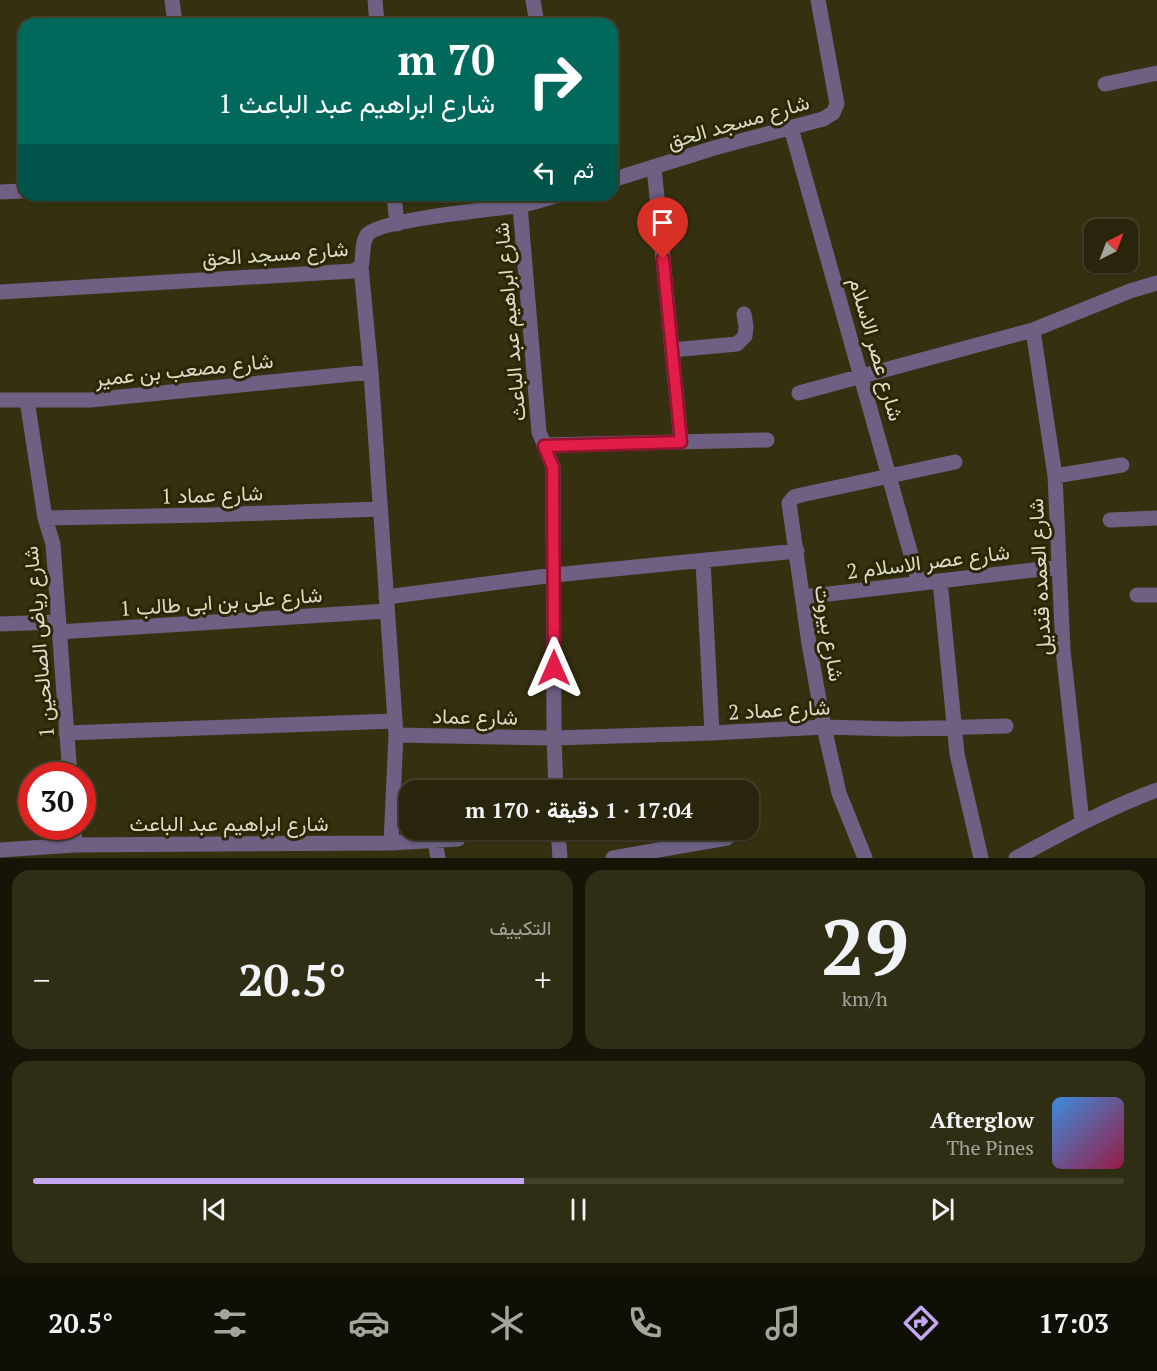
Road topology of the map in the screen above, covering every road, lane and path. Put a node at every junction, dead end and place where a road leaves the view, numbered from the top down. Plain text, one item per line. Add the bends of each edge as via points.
1 (172, 0) edge
2 (375, 0) edge
3 (533, 0) edge
4 (818, 0) edge
5 (175, 18) edge
6 (376, 18) edge
7 (536, 18) edge
8 (1157, 73) edge
9 (1105, 84) dead end
10 (792, 128) junction
11 (654, 167) junction
12 (618, 178) edge
13 (18, 191) edge
14 (0, 192) edge
15 (395, 201) edge
16 (537, 201) edge
17 (520, 206) junction
18 (397, 224) junction
19 (361, 267) junction
20 (1157, 283) edge
21 (0, 292) edge
22 (744, 314) dead end
23 (1033, 330) junction
24 (672, 350) junction
25 (371, 372) junction
26 (863, 376) junction
27 (800, 393) dead end
28 (0, 400) edge
29 (27, 400) junction
30 (767, 440) dead end
31 (681, 442) junction
32 (544, 446) junction
33 (955, 462) dead end
34 (1122, 465) dead end
35 (890, 476) junction
36 (1055, 476) junction
37 (380, 509) junction
38 (45, 518) junction
39 (1157, 518) edge
40 (1110, 520) dead end
41 (797, 551) junction
42 (703, 561) junction
43 (1059, 567) junction
44 (554, 575) junction
45 (940, 581) junction
46 (919, 583) junction
47 (1137, 595) dead end
48 (1157, 595) edge
49 (803, 597) junction
50 (386, 604) junction
51 (0, 624) edge
52 (58, 627) junction
53 (1006, 726) dead end
54 (824, 727) junction
55 (956, 727) junction
56 (395, 728) junction
57 (66, 732) junction
58 (712, 733) junction
59 (554, 738) junction
60 (69, 762) edge
61 (556, 780) edge
62 (1157, 790) edge
63 (1082, 822) junction
64 (75, 840) edge
65 (435, 840) joint
66 (559, 840) edge
67 (716, 840) edge
68 (391, 843) junction
69 (75, 845) junction
70 (0, 850) edge
71 (18, 854) edge
72 (438, 858) edge
73 (560, 858) edge
74 (613, 858) edge
75 (865, 858) edge
76 (981, 858) edge
77 (1016, 858) edge

1 - 5 street
2 - 6 street
3 - 7 street
4 - 10 street, شارع مسجد الحق via 837,104 833,113 823,119
8 - 9 street
10 - 11 street, شارع مسجد الحق
10 - 26 street, شارع عصر الاسلام
11 - 12 street, شارع مسجد الحق
11 - 24 street
13 - 14 street
15 - 18 street
16 - 17 street, شارع مسجد الحق
17 - 18 street, شارع مسجد الحق
17 - 32 street, شارع ابراهيم عبد الباعث via 539,432
18 - 19 street, شارع مسجد الحق via 373,229 367,236
19 - 21 street, شارع مسجد الحق via 353,271
19 - 25 street
20 - 23 street
22 - 24 street via 745,336 737,344
23 - 26 street
23 - 36 street, شارع العمده قنديل
24 - 31 street
25 - 29 street, شارع مصعب بن عمير via 90,400
25 - 37 street
26 - 27 street
26 - 35 street, شارع عصر الاسلام
28 - 29 street, شارع مصعب بن عمير
29 - 38 street, شارع رياض الصالحين 1
30 - 31 street
31 - 32 street
32 - 44 street, شارع ابراهيم عبد الباعث via 553,467
33 - 35 street
34 - 36 street
35 - 41 street, شارع بيروت via 794,497 789,511
35 - 46 street, شارع عصر الاسلام
36 - 43 street, شارع العمده قنديل
37 - 38 street, شارع عماد 1
37 - 50 street
38 - 52 street, شارع رياض الصالحين 1 via 53,544
39 - 40 street
41 - 42 street
41 - 49 street, شارع بيروت
42 - 44 street
42 - 58 street
43 - 45 street, شارع عصر الاسلام 2
43 - 63 street, شارع العمده قنديل via 1066,683
44 - 50 street
44 - 59 street, شارع ابراهيم عبد الباعث
45 - 46 street, شارع عصر الاسلام 2
45 - 55 street
46 - 49 street, شارع عصر الاسلام 2
47 - 48 street
49 - 54 street, شارع بيروت
50 - 52 street, شارع على بن ابى طالب 1
50 - 56 street
51 - 52 street, شارع على بن ابى طالب 1
52 - 57 street, شارع رياض الصالحين 1
53 - 55 street, شارع عماد 2
54 - 55 street, شارع عماد 2
54 - 58 street, شارع عماد 2
54 - 75 street, شارع بيروت via 839,793
55 - 76 street via 957,754
56 - 57 street, شارع عماد
56 - 59 street, شارع عماد
56 - 68 street
57 - 60 street, شارع رياض الصالحين 1
58 - 59 street, شارع عماد 2
59 - 61 street, شارع ابراهيم عبد الباعث
62 - 63 street
63 - 77 street
64 - 69 street
65 - 68 street, شارع ابراهيم عبد الباعث
65 - 72 street
66 - 73 street
67 - 74 street
68 - 69 street, شارع ابراهيم عبد الباعث
69 - 71 street, شارع ابراهيم عبد الباعث
70 - 71 street, شارع ابراهيم عبد الباعث

